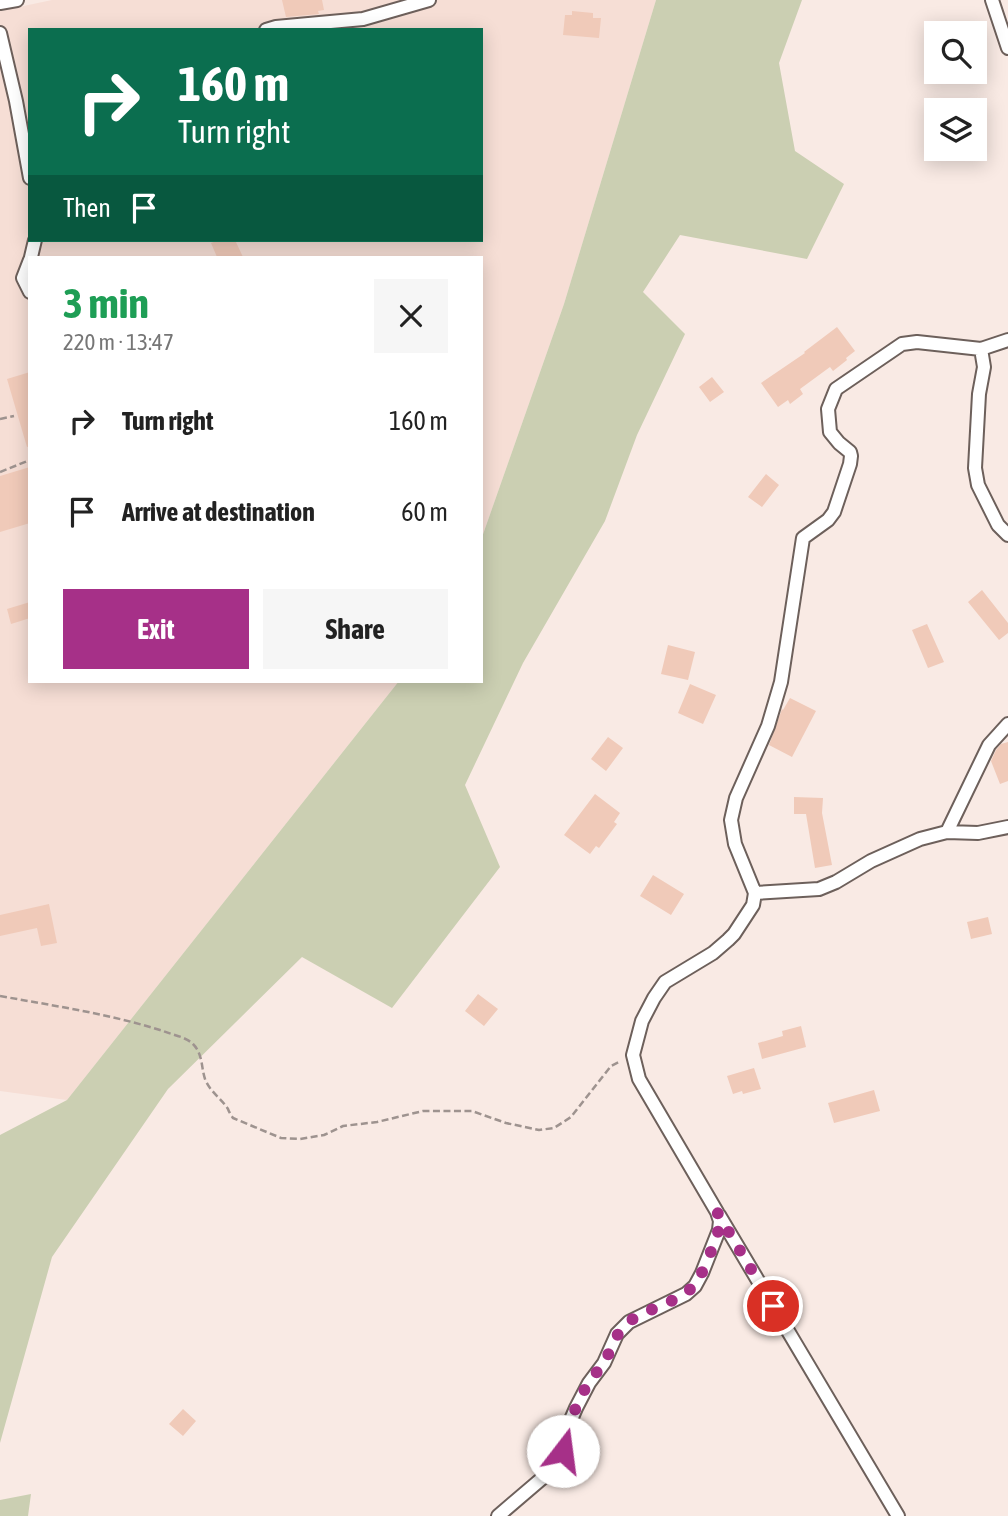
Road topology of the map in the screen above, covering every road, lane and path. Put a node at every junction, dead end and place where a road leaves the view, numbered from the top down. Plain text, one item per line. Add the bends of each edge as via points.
1 (16, 0) edge
2 (429, 0) edge
3 (992, 0) edge
4 (0, 3) edge
5 (273, 28) edge
6 (0, 33) edge
7 (1008, 48) edge
8 (28, 167) edge
9 (28, 264) edge
10 (28, 288) edge
11 (1008, 340) edge
12 (981, 349) junction
13 (14, 416) dead end
14 (0, 419) edge
15 (28, 461) edge
16 (0, 472) edge
17 (1008, 535) edge
18 (1008, 724) edge
19 (1008, 827) edge
20 (947, 832) junction
21 (755, 892) junction
22 (0, 996) edge
23 (633, 1055) junction
24 (717, 1212) junction
25 (498, 1516) edge
26 (898, 1516) edge

1 - 4 street
2 - 5 street via 363,19
3 - 7 street
6 - 8 street
9 - 10 street via 23,278
11 - 12 street
12 - 17 street via 984,367 975,468 978,485
12 - 21 street via 902,344 836,389 828,409 830,432 850,452 850,464 834,512 803,538 781,682 731,820 735,844
13 - 14 path
15 - 16 path
18 - 20 street via 989,745
19 - 20 street via 978,833
20 - 21 street via 920,839 819,889
21 - 23 street via 753,905 734,934 713,953 665,982 642,1021
22 - 23 path via 101,1015 187,1039 199,1052 211,1091 233,1118 281,1138 324,1135 342,1126 423,1111 472,1111 539,1130 554,1128 571,1116 611,1066
23 - 24 street via 639,1079
24 - 25 street via 719,1230 695,1286 629,1322 617,1334 576,1408 563,1451 546,1475
24 - 26 street

